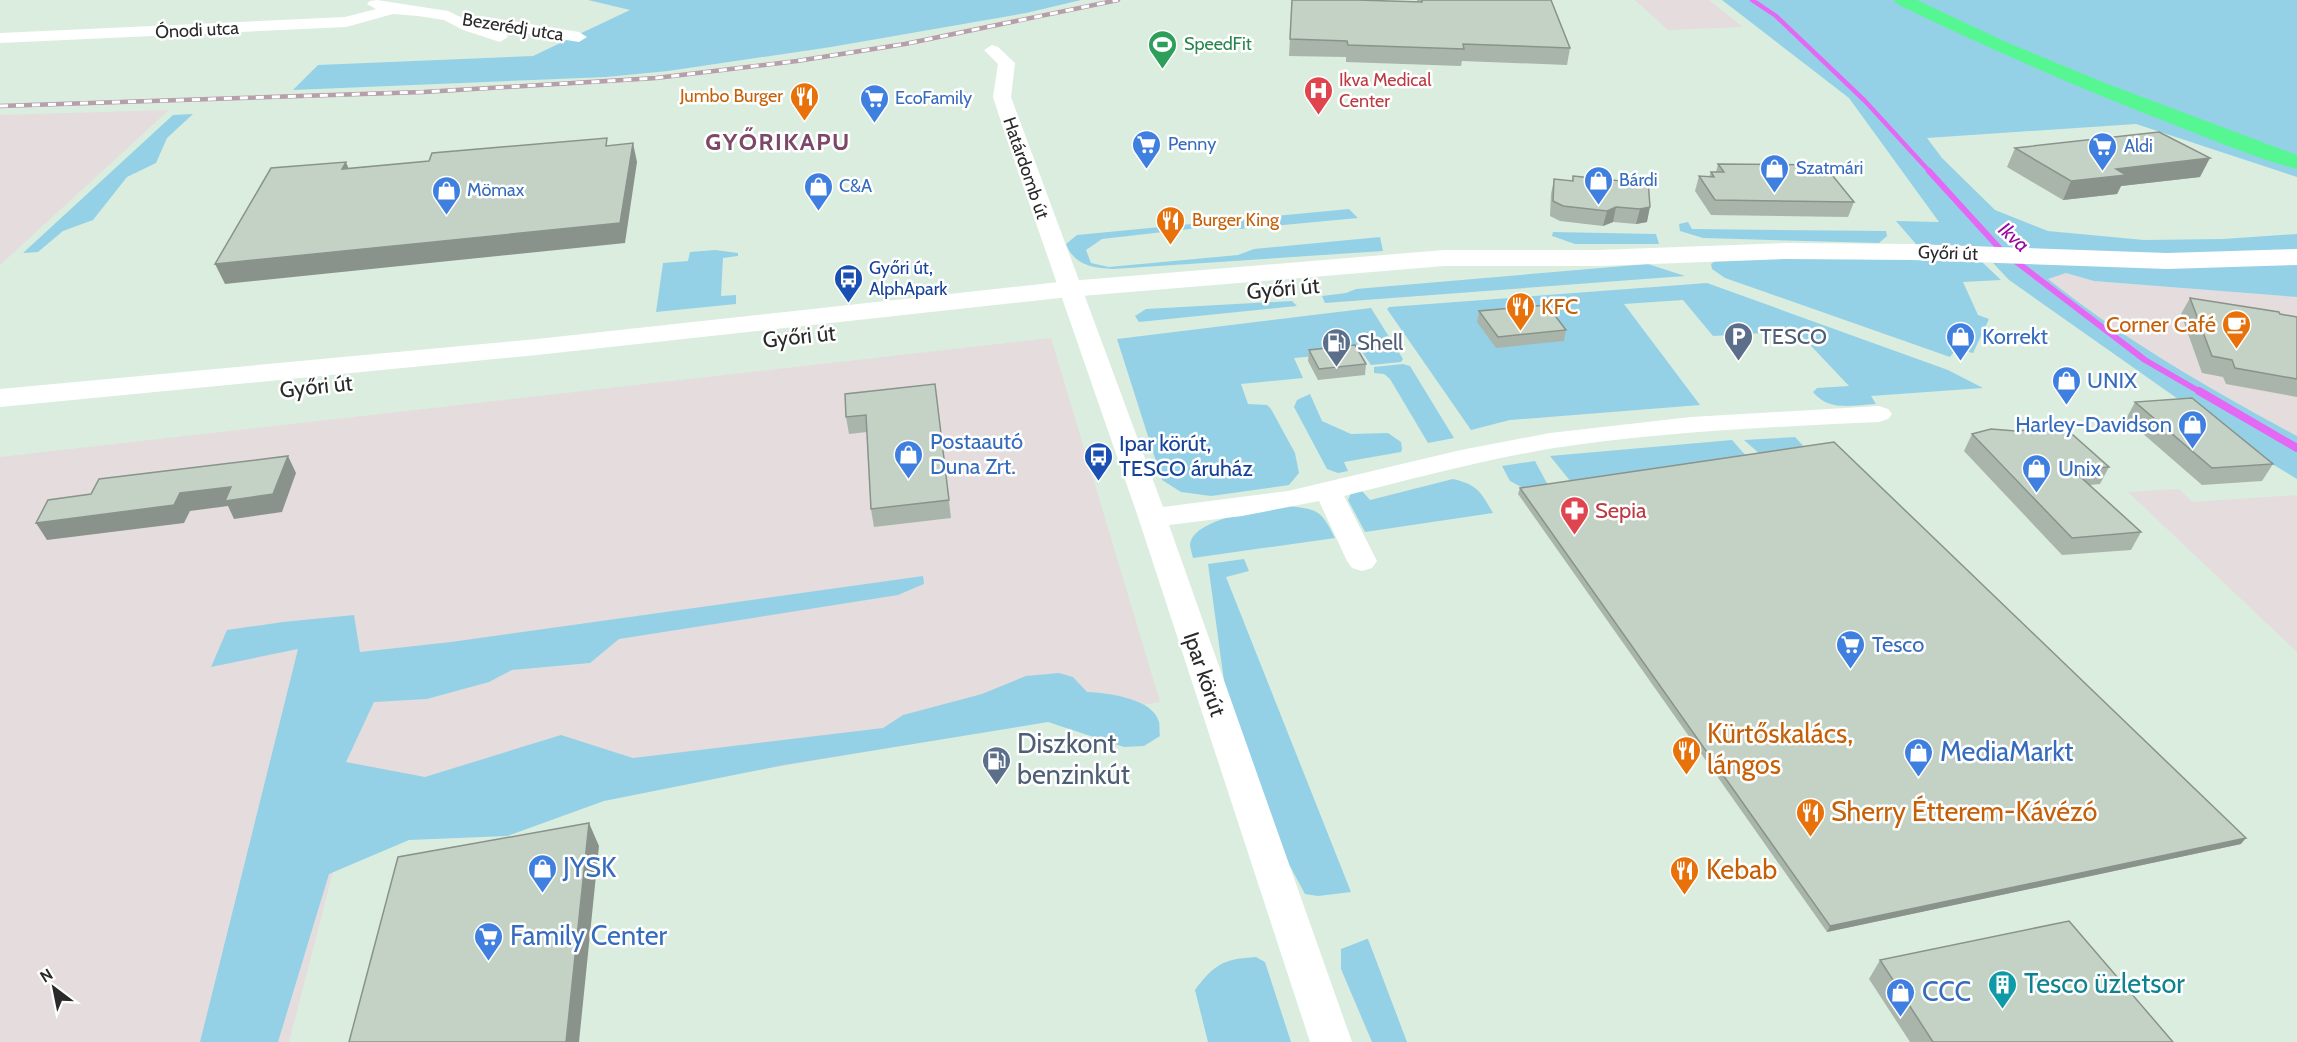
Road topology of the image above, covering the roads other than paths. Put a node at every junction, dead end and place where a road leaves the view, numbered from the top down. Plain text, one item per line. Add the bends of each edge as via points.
1 (358, 0) edge
2 (1903, 0) edge
3 (393, 9) junction
4 (448, 16) junction
5 (500, 37) dead end
6 (579, 37) dead end
7 (0, 38) edge
8 (992, 50) dead end
9 (2297, 162) edge
10 (2297, 257) edge
11 (1072, 298) junction
12 (0, 398) edge
13 (1879, 414) dead end
14 (0, 418) edge
15 (1328, 491) junction
16 (1152, 517) junction
17 (1362, 561) dead end
18 (1331, 1042) edge

1 - 3 street, Bezerédj utca
2 - 9 main road via 2095,89
3 - 4 street, Bezerédj utca
3 - 7 street, Ónodi utca via 324,24
4 - 5 street, Bezerédj utca
4 - 6 street, Bezerédj utca
8 - 11 street, Határdomb út via 1007,63 1002,97
10 - 11 main road, Győri út via 2167,261 1785,251 1598,258
11 - 12 main road, Győri út
11 - 14 main road, Győri út
11 - 16 street, Ipar körút
13 - 15 street via 1564,439 1479,453
15 - 16 street
15 - 17 street
16 - 18 street, Ipar körút

